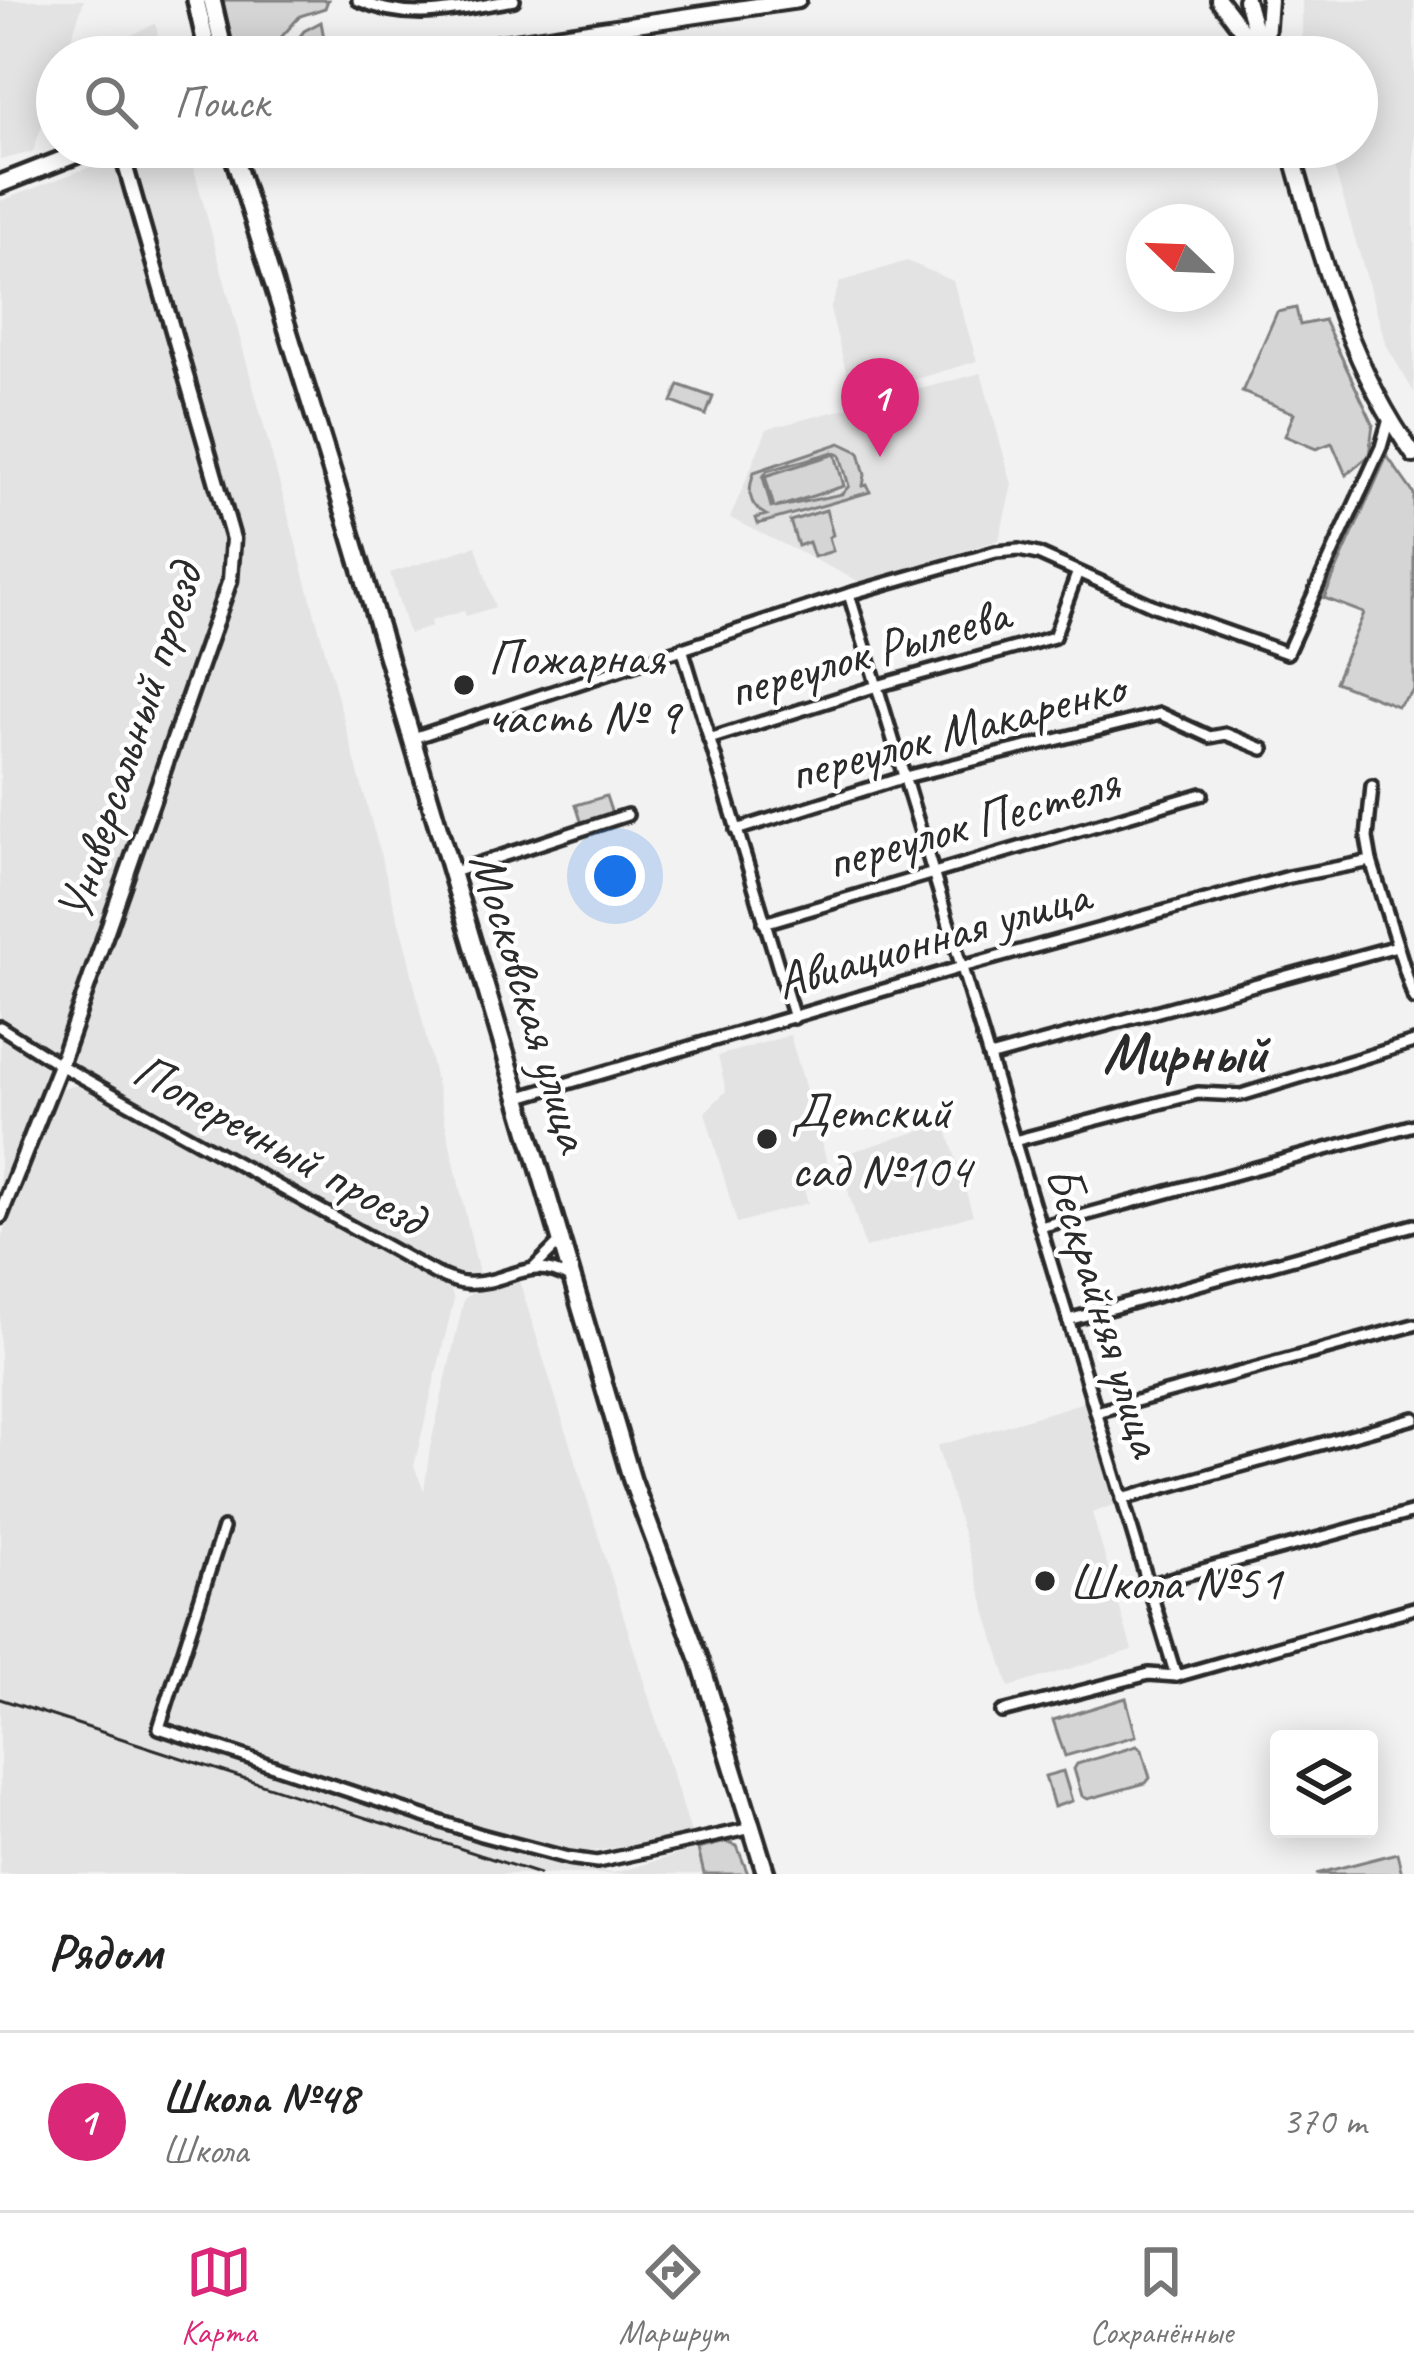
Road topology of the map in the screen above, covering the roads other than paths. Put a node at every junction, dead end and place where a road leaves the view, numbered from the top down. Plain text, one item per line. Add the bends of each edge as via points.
1 (196, 0) edge
2 (212, 0) edge
3 (358, 0) edge
4 (514, 0) edge
5 (798, 0) edge
6 (1219, 0) edge
7 (1246, 0) edge
8 (1269, 0) edge
9 (204, 36) edge
10 (220, 36) edge
11 (554, 36) edge
12 (1247, 36) edge
13 (1257, 36) edge
14 (1266, 36) edge
15 (41, 168) edge
16 (126, 168) edge
17 (238, 168) edge
18 (1296, 168) edge
19 (0, 184) edge
20 (1389, 419) junction
21 (1381, 448) junction
22 (1412, 452) edge
23 (1077, 574) junction
24 (849, 594) junction
25 (682, 648) junction
26 (877, 686) junction
27 (410, 739) junction
28 (709, 739) junction
29 (1263, 749) dead end
30 (904, 777) junction
31 (1372, 786) dead end
32 (1202, 794) dead end
33 (627, 815) dead end
34 (736, 830) junction
35 (1371, 861) junction
36 (449, 874) junction
37 (934, 874) junction
38 (764, 923) junction
39 (1397, 946) junction
40 (962, 967) junction
41 (1414, 999) edge
42 (794, 1018) junction
43 (0, 1027) edge
44 (1414, 1042) edge
45 (989, 1057) junction
46 (60, 1065) junction
47 (517, 1099) junction
48 (1414, 1125) edge
49 (1014, 1141) junction
50 (0, 1216) edge
51 (1414, 1225) edge
52 (1040, 1227) junction
53 (560, 1241) junction
54 (534, 1268) junction
55 (572, 1280) junction
56 (1068, 1320) junction
57 (1414, 1324) edge
58 (1096, 1412) junction
59 (1414, 1418) edge
60 (1122, 1498) junction
61 (1414, 1512) edge
62 (223, 1528) dead end
63 (1148, 1586) junction
64 (1414, 1608) edge
65 (1175, 1676) junction
66 (1002, 1712) dead end
67 (752, 1828) junction
68 (766, 1874) edge

1 - 9 main road
2 - 10 main road
3 - 4 street via 419,15
5 - 11 main road
6 - 12 main road
7 - 13 main road
8 - 14 main road
15 - 19 main road
16 - 46 street, Универсальный проезд via 233,539 230,580
17 - 27 main road, Московская улица
18 - 20 main road via 1349,343
20 - 21 street
20 - 22 main road
21 - 22 street via 1387,441
21 - 23 street via 1287,653
23 - 24 street via 1038,554 996,552
23 - 26 street, переулок Рылеева via 1054,637
24 - 25 street
24 - 26 street, Бескрайняя улица
25 - 27 street
25 - 28 street
26 - 28 street, переулок Рылеева
26 - 30 street, Бескрайняя улица
27 - 36 main road, Московская улица
28 - 34 street
29 - 30 street, переулок Макаренко via 1160,714
30 - 34 street, переулок Макаренко
30 - 37 street, Бескрайняя улица
31 - 35 street
32 - 37 street, переулок Пестеля
33 - 36 street
34 - 38 street
35 - 39 street
35 - 40 street, Авиационная улица
36 - 47 main road, Московская улица
37 - 38 street, переулок Пестеля
37 - 40 street, Бескрайняя улица
38 - 42 street
39 - 41 street
39 - 45 street
40 - 42 street, Авиационная улица
40 - 45 street, Бескрайняя улица
42 - 47 street, Авиационная улица
43 - 46 street, Поперечный проезд
44 - 49 street via 1241,1095 1198,1093
45 - 49 street, Бескрайняя улица
46 - 50 street, Универсальный проезд
46 - 54 street, Поперечный проезд via 436,1274 464,1284
47 - 53 main road, Московская улица
48 - 52 street
49 - 52 street, Бескрайняя улица
51 - 56 street
52 - 56 street, Бескрайняя улица
53 - 54 street
53 - 55 main road, Московская улица
54 - 55 street
55 - 67 main road, Московская улица
56 - 58 street, Бескрайняя улица
57 - 58 street
58 - 60 street, Бескрайняя улица
59 - 60 street
60 - 63 street, Бескрайняя улица
61 - 63 street
62 - 67 street via 159,1728 568,1858 596,1862
63 - 65 street, Бескрайняя улица
64 - 65 street
65 - 66 street via 1149,1674
67 - 68 main road, Московская улица

